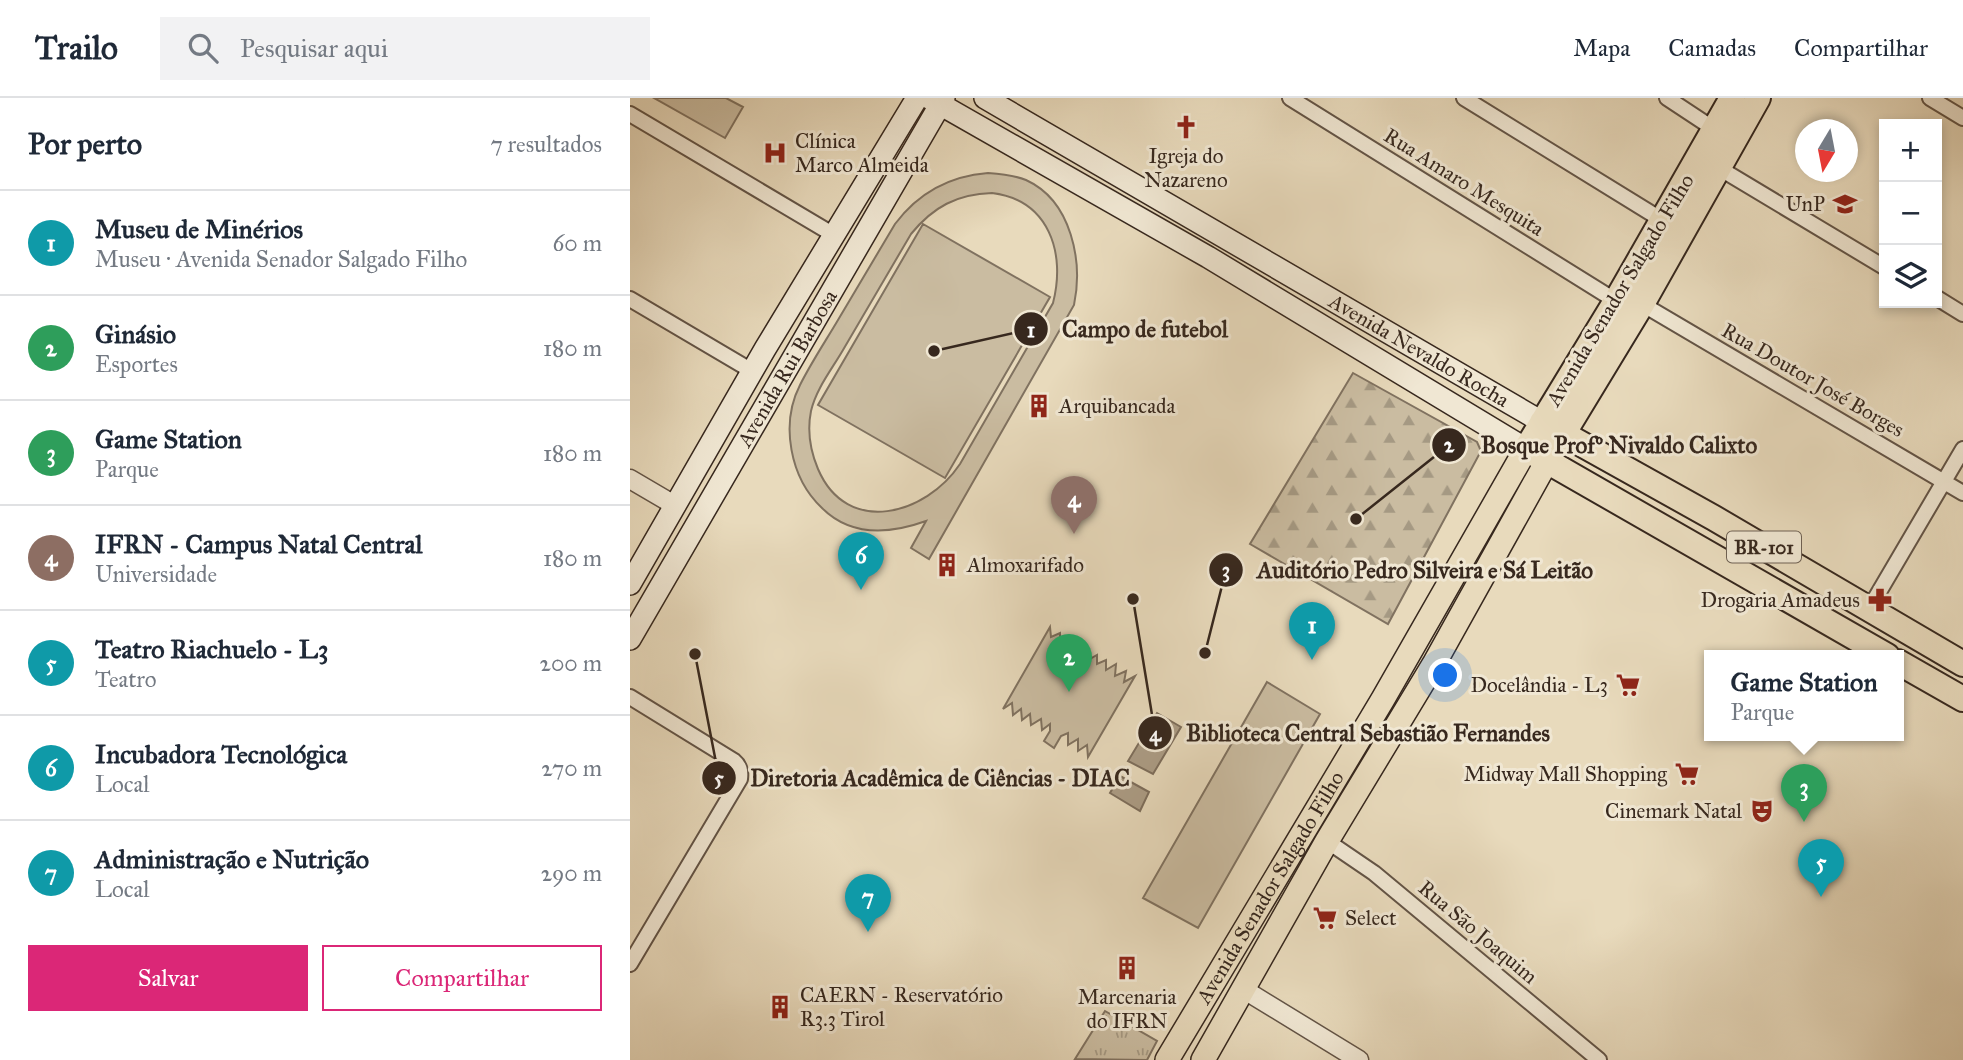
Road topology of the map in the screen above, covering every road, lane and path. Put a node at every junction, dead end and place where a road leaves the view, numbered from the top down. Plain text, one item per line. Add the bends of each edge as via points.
1 (917, 98) edge
2 (985, 98) edge
3 (1290, 98) edge
4 (1464, 98) edge
5 (1667, 98) edge
6 (1732, 98) edge
7 (1758, 98) edge
8 (1930, 98) edge
9 (938, 100) edge
10 (630, 114) edge
11 (1963, 118) edge
12 (1714, 130) junction
13 (1719, 168) junction
14 (1662, 220) junction
15 (834, 235) junction
16 (1879, 264) edge
17 (630, 299) edge
18 (1616, 301) junction
19 (1942, 301) edge
20 (1642, 304) junction
21 (1963, 314) edge
22 (781, 322) junction
23 (804, 340) junction
24 (765, 349) junction
25 (786, 370) junction
26 (752, 371) junction
27 (1552, 428) junction
28 (1963, 449) edge
29 (1537, 455) junction
30 (630, 479) edge
31 (1944, 481) junction
32 (1963, 493) edge
33 (676, 506) junction
34 (630, 584) edge
35 (1870, 609) junction
36 (636, 613) edge
37 (630, 639) edge
38 (1877, 650) edge
39 (1963, 664) edge
40 (1904, 665) edge
41 (630, 697) edge
42 (1382, 699) junction
43 (1963, 699) edge
44 (1406, 711) junction
45 (1327, 841) junction
46 (630, 964) edge
47 (1243, 989) junction
48 (1167, 1060) edge
49 (1203, 1060) edge
50 (1359, 1060) edge
51 (1599, 1060) edge

1 - 15 main road, Avenida Rui Barbosa
2 - 27 main road, Avenida Nevaldo Rocha
3 - 18 street, Rua Amaro Mesquita
4 - 14 street
5 - 12 street
6 - 12 highway, Avenida Senador Salgado Filho
7 - 13 highway, Avenida Senador Salgado Filho
8 - 11 street
9 - 23 main road, Avenida Rui Barbosa
9 - 29 main road, Avenida Nevaldo Rocha
10 - 15 street
12 - 14 highway, Avenida Senador Salgado Filho
13 - 16 street
13 - 20 highway, Avenida Senador Salgado Filho
14 - 18 highway, Avenida Senador Salgado Filho
15 - 22 main road, Avenida Rui Barbosa
17 - 26 street
18 - 27 highway, Avenida Senador Salgado Filho
19 - 21 street
20 - 27 highway, Avenida Senador Salgado Filho
20 - 31 street, Rua Doutor José Borges
22 - 23 main road
22 - 24 main road, Avenida Rui Barbosa
23 - 25 main road, Avenida Rui Barbosa
24 - 25 main road via 780,358
24 - 26 main road, Avenida Rui Barbosa
25 - 36 main road, Avenida Rui Barbosa
26 - 33 main road, Avenida Rui Barbosa
27 - 29 highway, Avenida Senador Salgado Filho
27 - 35 highway, Avenida Nevaldo Rocha / BR-101
28 - 31 street
29 - 38 highway, Avenida Nevaldo Rocha / BR-101
29 - 42 main road, Avenida Senador Salgado Filho
29 - 44 main road, Avenida Senador Salgado Filho
30 - 33 street
31 - 32 street, Rua Doutor José Borges
31 - 35 street
33 - 34 main road, Avenida Rui Barbosa
35 - 39 highway, Avenida Nevaldo Rocha / BR-101
36 - 37 main road, Avenida Rui Barbosa
40 - 43 highway
41 - 46 street via 734,761 740,779
42 - 44 main road via 1397,694 1404,699
42 - 48 main road, Avenida Senador Salgado Filho
44 - 45 main road, Avenida Senador Salgado Filho
45 - 47 main road, Avenida Senador Salgado Filho
45 - 51 street, Rua São Joaquim via 1374,873
47 - 49 main road, Avenida Senador Salgado Filho
47 - 50 street

